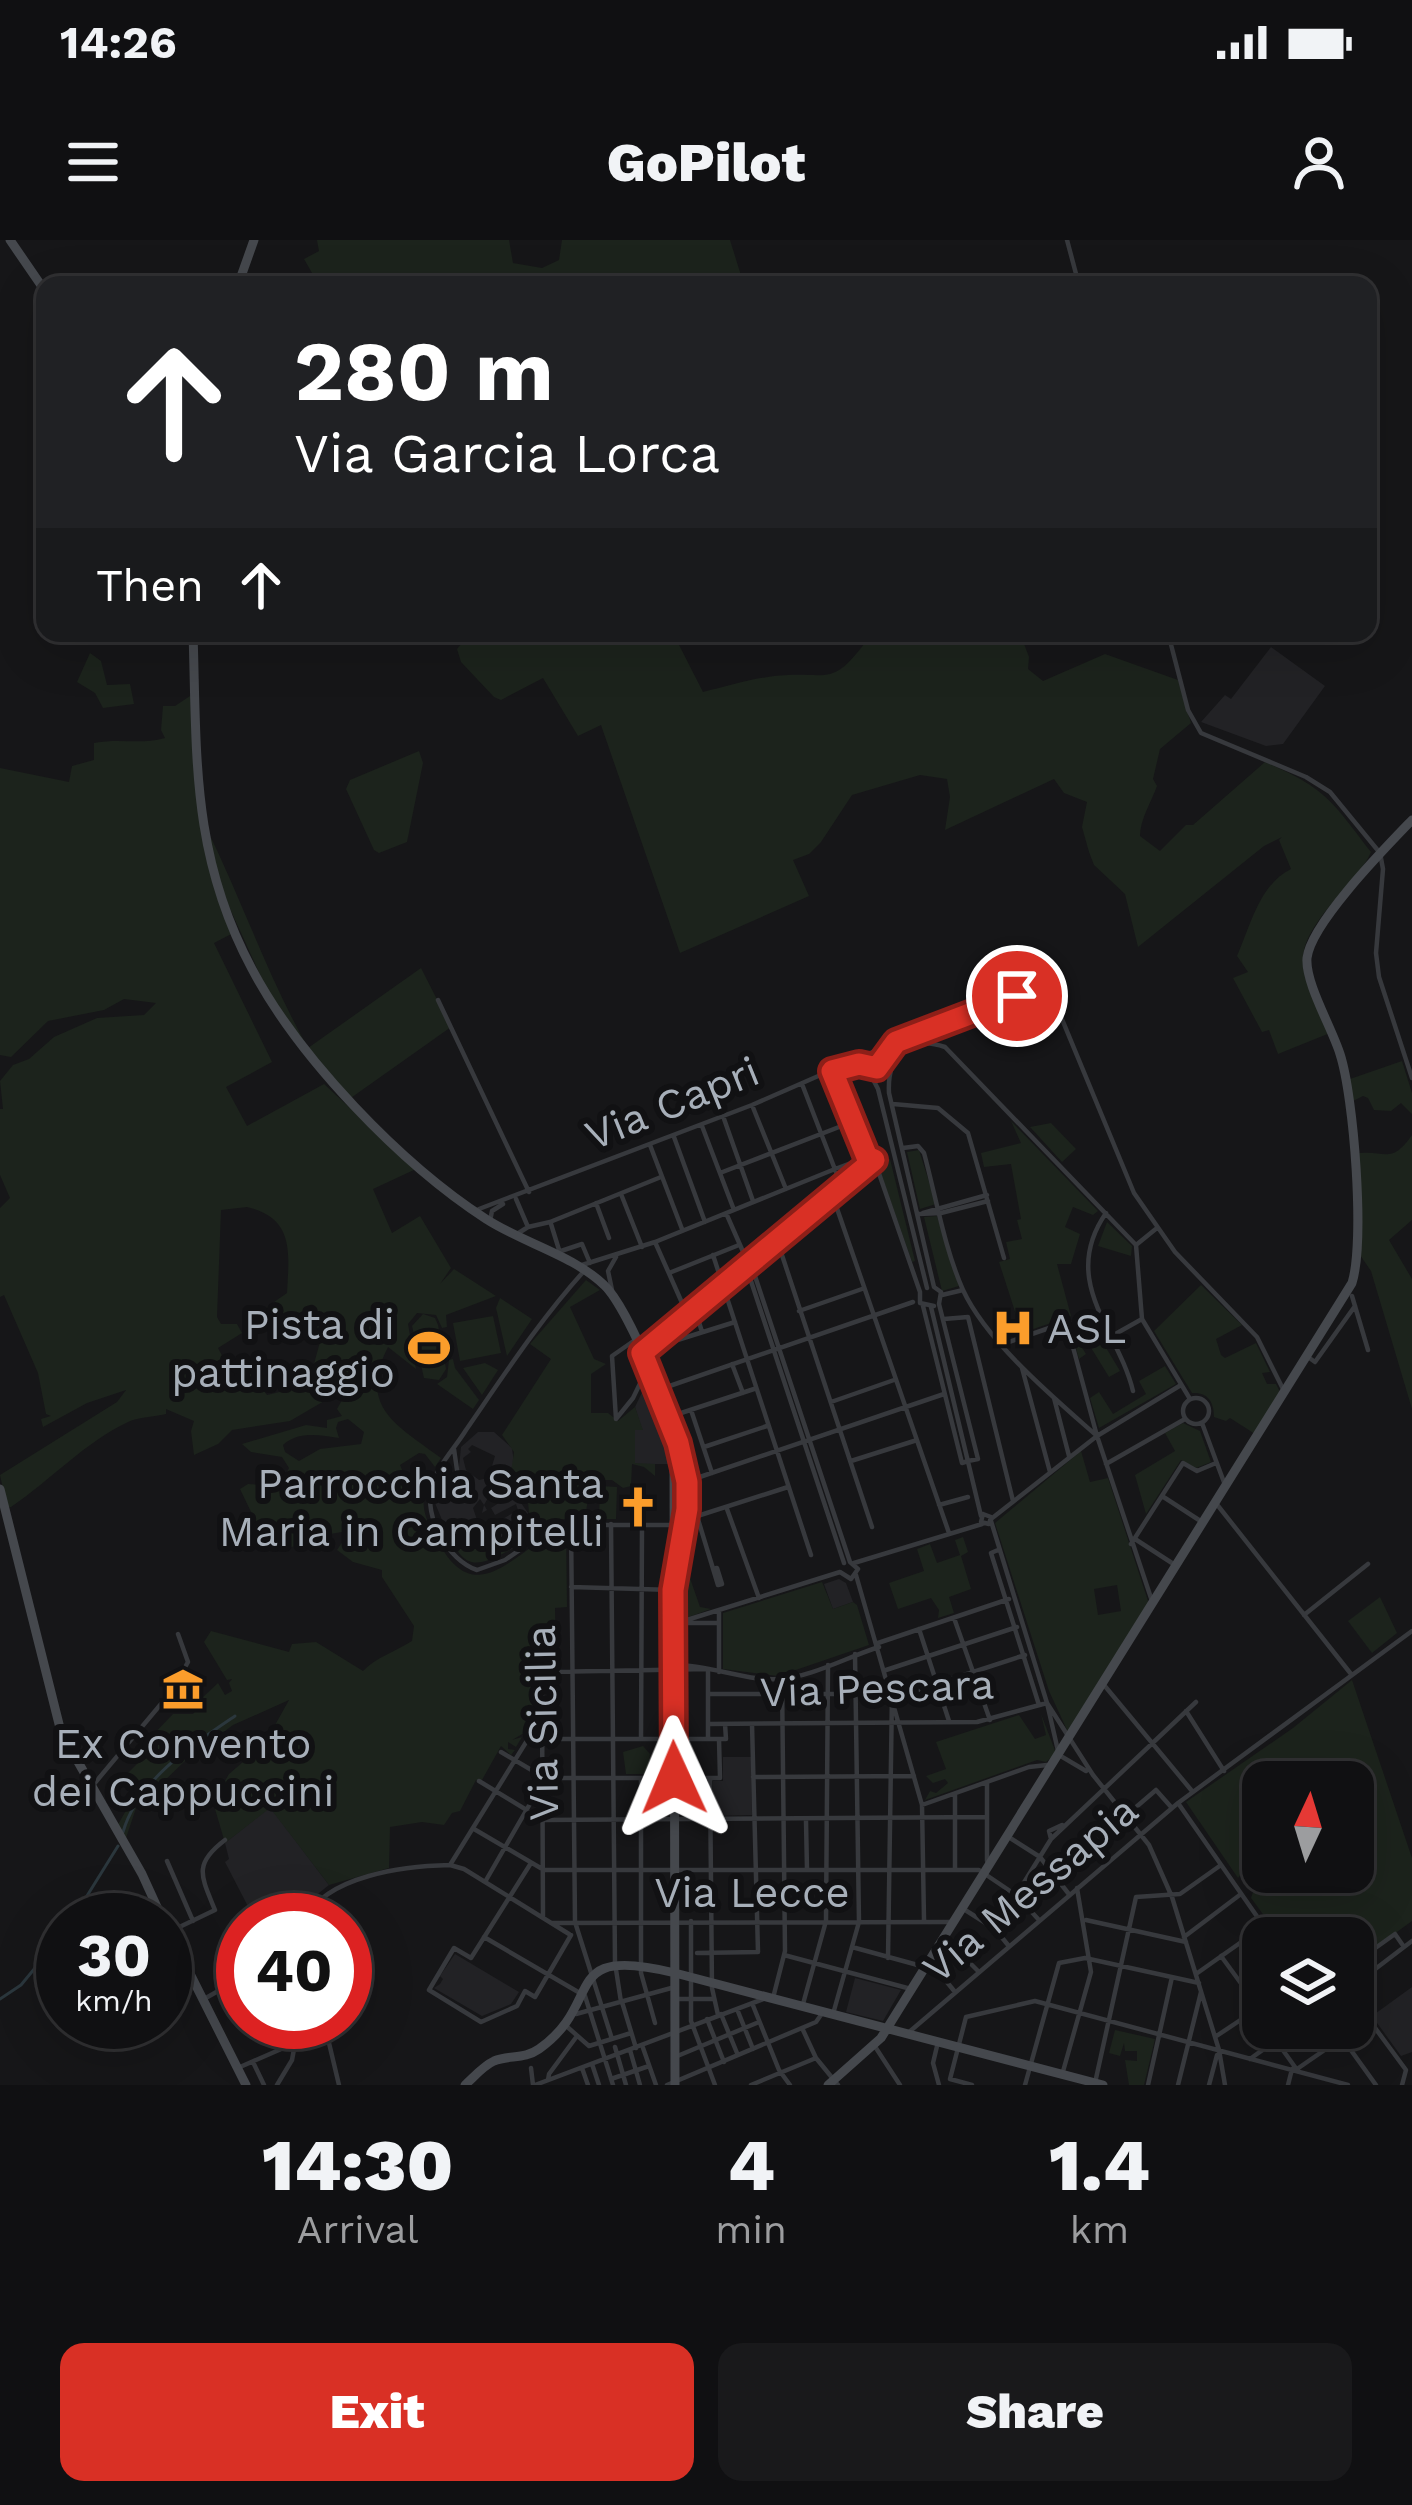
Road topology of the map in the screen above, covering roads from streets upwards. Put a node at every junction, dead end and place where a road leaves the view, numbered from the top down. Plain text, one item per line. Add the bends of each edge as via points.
1 (10, 240) edge
2 (254, 240) edge
3 (1067, 240) edge
4 (241, 276) edge
5 (1077, 276) edge
6 (36, 278) edge
7 (194, 642) edge
8 (1170, 642) edge
9 (1412, 820) edge
10 (1379, 853) junction
11 (438, 1000) dead end
12 (896, 1042) junction
13 (875, 1052) junction
14 (865, 1055) junction
15 (881, 1063) junction
16 (866, 1066) junction
17 (834, 1070) junction
18 (1412, 1078) edge
19 (802, 1084) junction
20 (878, 1089) junction
21 (892, 1104) junction
22 (752, 1105) junction
23 (723, 1116) junction
24 (852, 1122) junction
25 (702, 1124) junction
26 (822, 1134) junction
27 (673, 1135) junction
28 (650, 1145) junction
29 (902, 1148) junction
30 (772, 1153) junction
31 (870, 1158) junction
32 (740, 1166) junction
33 (836, 1169) junction
34 (720, 1173) junction
35 (661, 1178) junction
36 (842, 1186) junction
37 (786, 1189) junction
38 (529, 1192) junction
39 (621, 1194) junction
40 (832, 1194) junction
41 (513, 1198) junction
42 (988, 1198) junction
43 (754, 1202) junction
44 (596, 1204) junction
45 (473, 1210) junction
46 (734, 1210) junction
47 (940, 1210) junction
48 (726, 1214) junction
49 (919, 1214) junction
50 (1106, 1214) junction
51 (490, 1221) junction
52 (550, 1222) junction
53 (705, 1222) junction
54 (528, 1226) junction
55 (537, 1226) junction
56 (1156, 1228) junction
57 (682, 1231) junction
58 (609, 1238) dead end
59 (519, 1239) junction
60 (776, 1240) junction
61 (655, 1243) junction
62 (740, 1245) junction
63 (1136, 1245) junction
64 (641, 1247) junction
65 (559, 1254) junction
66 (713, 1256) junction
67 (1004, 1258) dead end
68 (606, 1263) junction
69 (748, 1263) junction
70 (590, 1272) junction
71 (669, 1273) junction
72 (725, 1283) junction
73 (864, 1289) junction
74 (963, 1290) junction
75 (941, 1295) junction
76 (614, 1296) junction
77 (1352, 1296) dead end
78 (923, 1298) junction
79 (939, 1304) junction
80 (1355, 1306) junction
81 (694, 1309) junction
82 (800, 1311) junction
83 (688, 1314) junction
84 (873, 1316) junction
85 (944, 1319) junction
86 (1100, 1319) junction
87 (1142, 1319) junction
88 (735, 1322) junction
89 (1067, 1324) junction
90 (702, 1332) junction
91 (1110, 1337) junction
92 (808, 1338) junction
93 (635, 1340) junction
94 (1003, 1344) junction
95 (776, 1349) junction
96 (1368, 1350) dead end
97 (644, 1351) junction
98 (1307, 1356) junction
99 (746, 1359) junction
100 (1021, 1362) junction
101 (732, 1364) junction
102 (648, 1367) junction
103 (894, 1380) junction
104 (1181, 1385) junction
105 (755, 1389) junction
106 (658, 1390) junction
107 (1133, 1391) dead end
108 (1285, 1391) junction
109 (743, 1393) junction
110 (944, 1394) junction
111 (1054, 1398) junction
112 (1190, 1399) junction
113 (832, 1402) junction
114 (904, 1409) junction
115 (691, 1410) junction
116 (668, 1418) junction
117 (1185, 1419) junction
118 (1202, 1423) junction
119 (767, 1426) junction
120 (841, 1430) junction
121 (674, 1432) junction
122 (1097, 1436) junction
123 (806, 1441) junction
124 (916, 1441) junction
125 (704, 1447) junction
126 (454, 1449) junction
127 (776, 1451) junction
128 (1069, 1458) junction
129 (851, 1461) junction
130 (968, 1462) junction
131 (1216, 1463) junction
132 (1106, 1464) junction
133 (458, 1470) dead end
134 (1050, 1472) junction
135 (712, 1473) junction
136 (687, 1482) junction
137 (1225, 1485) junction
138 (788, 1487) junction
139 (0, 1489) edge
140 (1162, 1496) junction
141 (968, 1497) dead end
142 (1013, 1501) junction
143 (1215, 1502) junction
144 (939, 1505) junction
145 (726, 1507) junction
146 (683, 1519) junction
147 (986, 1519) junction
148 (1202, 1522) junction
149 (571, 1523) junction
150 (611, 1524) junction
151 (642, 1525) junction
152 (872, 1527) dead end
153 (949, 1533) junction
154 (1133, 1541) junction
155 (811, 1556) dead end
156 (872, 1560) junction
157 (849, 1563) junction
158 (1368, 1564) dead end
159 (1177, 1565) junction
160 (713, 1569) dead end
161 (840, 1572) junction
162 (857, 1573) junction
163 (848, 1579) junction
164 (571, 1587) junction
165 (611, 1588) junction
166 (642, 1589) junction
167 (673, 1590) junction
168 (858, 1592) junction
169 (759, 1598) junction
170 (1010, 1599) junction
171 (1153, 1603) junction
172 (719, 1611) junction
173 (1304, 1615) junction
174 (954, 1618) junction
175 (677, 1623) junction
176 (719, 1624) junction
177 (1019, 1626) junction
178 (919, 1629) junction
179 (1412, 1630) edge
180 (178, 1634) dead end
181 (964, 1644) junction
182 (878, 1645) junction
183 (855, 1654) junction
184 (1027, 1654) junction
185 (928, 1656) junction
186 (828, 1665) junction
187 (673, 1669) junction
188 (708, 1669) junction
189 (886, 1670) junction
190 (973, 1671) junction
191 (546, 1672) dead end
192 (572, 1672) junction
193 (611, 1672) junction
194 (641, 1672) junction
195 (719, 1672) junction
196 (1351, 1674) junction
197 (782, 1679) junction
198 (938, 1683) junction
199 (1104, 1685) junction
200 (542, 1693) dead end
201 (708, 1694) junction
202 (782, 1694) junction
203 (828, 1694) junction
204 (857, 1694) junction
205 (893, 1696) junction
206 (1196, 1702) dead end
207 (1043, 1704) junction
208 (1186, 1711) junction
209 (990, 1720) junction
210 (889, 1722) junction
211 (900, 1722) junction
212 (950, 1722) junction
213 (828, 1723) junction
214 (857, 1723) junction
215 (708, 1724) junction
216 (725, 1724) junction
217 (752, 1724) junction
218 (782, 1724) junction
219 (611, 1738) junction
220 (543, 1739) junction
221 (573, 1739) junction
222 (641, 1739) junction
223 (673, 1739) junction
224 (708, 1739) junction
225 (719, 1739) junction
226 (1068, 1740) junction
227 (1150, 1742) junction
228 (501, 1752) dead end
229 (1056, 1759) junction
230 (515, 1761) junction
231 (1036, 1766) junction
232 (1224, 1771) junction
233 (1047, 1773) junction
234 (1093, 1775) junction
235 (914, 1776) junction
236 (829, 1777) junction
237 (858, 1777) junction
238 (888, 1777) junction
239 (573, 1778) junction
240 (612, 1778) junction
241 (640, 1778) junction
242 (674, 1778) junction
243 (710, 1778) junction
244 (753, 1778) junction
245 (783, 1778) junction
246 (544, 1780) junction
247 (479, 1781) dead end
248 (987, 1783) junction
249 (90, 1788) junction
250 (1104, 1788) junction
251 (495, 1792) junction
252 (1193, 1792) junction
253 (955, 1794) junction
254 (922, 1805) junction
255 (1175, 1806) junction
256 (526, 1810) junction
257 (1126, 1815) junction
258 (987, 1816) junction
259 (923, 1817) junction
260 (955, 1817) junction
261 (829, 1818) junction
262 (858, 1818) junction
263 (888, 1818) junction
264 (754, 1819) junction
265 (784, 1819) junction
266 (806, 1819) junction
267 (543, 1820) junction
268 (573, 1820) junction
269 (612, 1820) junction
270 (641, 1820) junction
271 (674, 1820) junction
272 (710, 1820) junction
273 (474, 1828) junction
274 (1141, 1834) junction
275 (1007, 1836) junction
276 (225, 1840) dead end
277 (987, 1845) junction
278 (506, 1848) junction
279 (998, 1852) junction
280 (1040, 1857) junction
281 (167, 1861) dead end
282 (530, 1863) junction
283 (450, 1865) junction
284 (1221, 1865) junction
285 (755, 1869) junction
286 (544, 1870) junction
287 (574, 1870) junction
288 (613, 1870) junction
289 (641, 1870) junction
290 (675, 1870) junction
291 (712, 1870) junction
292 (784, 1870) junction
293 (807, 1870) junction
294 (829, 1870) junction
295 (859, 1870) junction
296 (889, 1870) junction
297 (923, 1870) junction
298 (955, 1870) junction
299 (986, 1871) junction
300 (484, 1882) junction
301 (1077, 1888) junction
302 (151, 1893) edge
303 (332, 1893) edge
304 (1246, 1893) edge
305 (1016, 1895) junction
306 (1069, 1895) junction
307 (1242, 1895) junction
308 (508, 1897) junction
309 (1172, 1897) junction
310 (962, 1908) junction
311 (1258, 1917) edge
312 (1083, 1919) junction
313 (1039, 1920) junction
314 (193, 1921) joint
315 (547, 1921) junction
316 (642, 1921) junction
317 (675, 1921) junction
318 (691, 1921) junction
319 (712, 1921) junction
320 (756, 1921) junction
321 (784, 1921) junction
322 (923, 1921) junction
323 (575, 1922) junction
324 (614, 1922) junction
325 (826, 1922) junction
326 (859, 1922) junction
327 (890, 1922) junction
328 (954, 1922) junction
329 (995, 1929) junction
330 (1130, 1930) junction
331 (571, 1935) junction
332 (484, 1937) junction
333 (944, 1937) junction
334 (578, 1940) junction
335 (1185, 1940) junction
336 (1412, 1941) edge
337 (1242, 1942) edge
338 (1009, 1946) junction
339 (852, 1947) junction
340 (1404, 1947) junction
341 (1374, 1949) edge
342 (697, 1953) dead end
343 (712, 1953) junction
344 (784, 1955) junction
345 (1374, 1955) edge
346 (1221, 1957) junction
347 (888, 1958) junction
348 (1090, 1959) junction
349 (615, 1963) junction
350 (815, 1963) junction
351 (1381, 1964) junction
352 (642, 1965) junction
353 (1122, 1966) junction
354 (925, 1967) junction
355 (1374, 1968) edge
356 (675, 1972) junction
357 (846, 1972) junction
358 (979, 1972) junction
359 (548, 1974) junction
360 (591, 1974) junction
361 (1196, 1974) junction
362 (192, 1976) edge
363 (691, 1977) junction
364 (1172, 1977) junction
365 (713, 1983) junction
366 (1242, 1985) edge
367 (1200, 1987) junction
368 (911, 1989) junction
369 (216, 1992) edge
370 (580, 1992) junction
371 (955, 1992) junction
372 (675, 1993) junction
373 (647, 1995) junction
374 (770, 1997) junction
375 (204, 1999) junction
376 (691, 1999) junction
377 (714, 1999) junction
378 (622, 2001) junction
379 (752, 2003) junction
380 (1046, 2005) junction
381 (602, 2006) junction
382 (802, 2006) junction
383 (736, 2008) junction
384 (590, 2010) junction
385 (828, 2013) junction
386 (720, 2014) junction
387 (1078, 2014) junction
388 (706, 2019) junction
389 (1242, 2019) edge
390 (566, 2020) junction
391 (759, 2022) junction
392 (1109, 2023) junction
393 (655, 2024) dead end
394 (692, 2025) junction
395 (744, 2028) junction
396 (802, 2028) junction
397 (887, 2028) junction
398 (1374, 2028) edge
399 (674, 2031) junction
400 (631, 2033) junction
401 (908, 2033) junction
402 (730, 2034) junction
403 (577, 2036) junction
404 (1160, 2036) junction
405 (1215, 2037) junction
406 (716, 2040) junction
407 (767, 2042) junction
408 (938, 2042) junction
409 (599, 2043) junction
410 (1188, 2043) junction
411 (874, 2045) junction
412 (701, 2046) junction
413 (614, 2047) junction
414 (958, 2047) junction
415 (636, 2048) junction
416 (282, 2049) edge
417 (294, 2049) edge
418 (330, 2049) edge
419 (753, 2049) junction
420 (1264, 2049) edge
421 (1282, 2049) edge
422 (1326, 2049) edge
423 (1350, 2049) edge
424 (1219, 2050) junction
425 (738, 2055) junction
426 (675, 2057) junction
427 (816, 2058) junction
428 (604, 2059) junction
429 (1250, 2059) junction
430 (253, 2062) junction
431 (724, 2062) junction
432 (592, 2064) junction
433 (649, 2066) junction
434 (1030, 2066) junction
435 (238, 2068) junction
436 (531, 2068) dead end
437 (582, 2068) junction
438 (709, 2068) junction
439 (636, 2070) junction
440 (1296, 2070) junction
441 (781, 2073) junction
442 (1061, 2074) junction
443 (623, 2075) junction
444 (950, 2079) junction
445 (548, 2080) junction
446 (612, 2082) edge
447 (834, 2083) edge
448 (672, 2084) edge
449 (939, 2084) edge
450 (1099, 2084) edge
451 (246, 2085) edge
452 (264, 2085) edge
453 (277, 2085) edge
454 (339, 2085) edge
455 (465, 2085) edge
456 (536, 2085) edge
457 (595, 2085) edge
458 (626, 2085) edge
459 (640, 2085) edge
460 (656, 2085) edge
461 (716, 2085) edge
462 (753, 2085) edge
463 (790, 2085) edge
464 (899, 2085) edge
465 (972, 2085) edge
466 (1025, 2085) edge
467 (1148, 2085) edge
468 (1178, 2085) edge
469 (1209, 2085) edge
470 (1226, 2085) edge
471 (1288, 2085) edge
472 (1348, 2085) edge
473 (1376, 2085) edge
474 (1402, 2085) edge

1 - 6 street
2 - 4 street
3 - 5 street
7 - 45 street via 204,841 252,969 327,1081
8 - 10 street via 1201,733 1330,792
9 - 10 street
10 - 18 street via 1379,977
10 - 98 street via 1318,930 1307,959 1343,1061 1358,1243 1352,1283
11 - 38 street
12 - 13 street, Via Capri
12 - 15 street
12 - 56 street, Via Capri via 1047,983 1127,1180
13 - 14 street, Via Capri
13 - 15 street
14 - 16 street
14 - 17 street, Via Capri
15 - 16 street, Via Capri
15 - 20 street
16 - 17 street, Via Capri
16 - 20 street
17 - 19 street, Via Capri
17 - 24 street
19 - 22 street, Via Capri
19 - 26 street
20 - 78 street
21 - 29 street
21 - 42 street via 927,1104 961,1123
21 - 50 street via 888,1071 895,1058 929,1042 945,1047
22 - 23 street, Via Capri
22 - 30 street
23 - 25 street, Via Capri
23 - 32 street
24 - 26 street
24 - 31 street
25 - 27 street, Via Capri
25 - 34 street
26 - 30 street
26 - 33 street
27 - 28 street, Via Capri
27 - 53 street
28 - 35 street
28 - 38 street, Via Capri
29 - 47 street via 921,1148
29 - 49 street
30 - 32 street
30 - 37 street
31 - 33 street
31 - 36 street
31 - 78 street
32 - 34 street
32 - 43 street
33 - 36 street
33 - 37 street
34 - 46 street
35 - 39 street
35 - 57 street
36 - 40 street
37 - 43 street
38 - 41 street, Via Capri
39 - 44 street
39 - 64 street
40 - 60 street
40 - 73 street
41 - 45 street, Via Capri
41 - 51 street, Via Capri
41 - 54 street
42 - 47 street
42 - 67 street
43 - 46 street
44 - 52 street
44 - 58 street
45 - 51 street
46 - 48 street
47 - 49 street
47 - 74 street
48 - 53 street
48 - 62 street
49 - 78 street
50 - 63 street
50 - 86 street via 1089,1258
51 - 59 street
52 - 55 street
52 - 65 street
53 - 57 street
54 - 55 street
54 - 59 street
55 - 59 street
56 - 63 street
56 - 108 street via 1257,1337
57 - 61 street
59 - 65 street
60 - 69 street
60 - 82 street
61 - 64 street
61 - 71 street
62 - 66 street
62 - 69 street
63 - 87 street
64 - 68 street
65 - 70 street
65 - 70 street via 581,1244
66 - 71 street
66 - 72 street
68 - 70 street
68 - 76 street
69 - 72 street
69 - 95 street
70 - 76 street
70 - 126 street via 505,1364
71 - 83 street
72 - 81 street
72 - 88 street
73 - 82 street
73 - 84 street
74 - 75 street
74 - 94 street
75 - 78 street
75 - 79 street
76 - 93 street
77 - 80 street
78 - 79 street
78 - 84 street
78 - 110 street
78 - 130 street
79 - 85 street
80 - 96 street
80 - 98 street via 1315,1363
81 - 83 street
81 - 90 street
82 - 92 street
83 - 97 street
84 - 92 street
84 - 103 street
85 - 130 street via 978,1459
85 - 142 street via 968,1317
86 - 89 street
86 - 91 street
87 - 91 street
87 - 104 street
88 - 90 street
88 - 99 street
89 - 94 street
89 - 122 street
90 - 97 street
91 - 107 street
92 - 95 street
92 - 113 street
93 - 97 street
93 - 102 street via 612,1356 616,1419
94 - 100 street
95 - 99 street
95 - 123 street
97 - 102 street
98 - 108 street
99 - 101 street
99 - 105 street
100 - 111 street
100 - 134 street
101 - 106 street
101 - 109 street
102 - 106 street
103 - 113 street
103 - 114 street
104 - 112 street
104 - 122 street
105 - 109 street
105 - 119 street
106 - 116 street
108 - 137 street
109 - 115 street
110 - 114 street
110 - 130 street
111 - 122 street
111 - 128 street
112 - 117 street
112 - 118 street via 1207,1404
113 - 120 street
114 - 120 street
114 - 124 street
115 - 116 street
115 - 125 street
116 - 121 street
117 - 118 street
117 - 132 street
118 - 131 street
119 - 125 street
119 - 127 street
120 - 123 street
120 - 129 street
121 - 136 street
121 - 146 street
122 - 128 street
122 - 132 street
123 - 127 street
123 - 157 street
124 - 129 street
124 - 144 street
125 - 135 street
126 - 133 street
126 - 149 street via 436,1475 430,1505 465,1566 489,1568
127 - 135 street
127 - 138 street
128 - 134 street
129 - 152 street
130 - 147 street
131 - 137 street
131 - 140 street via 1197,1471 1183,1462
132 - 154 street
134 - 142 street
135 - 136 street
136 - 146 street
137 - 143 street
138 - 145 street
138 - 155 street
139 - 249 street via 61,1732
140 - 148 street
140 - 154 street
141 - 144 street
142 - 147 street
143 - 148 street
143 - 173 street
144 - 153 street
145 - 146 street
145 - 169 street
146 - 151 street
146 - 160 street
146 - 167 street
147 - 153 street
147 - 170 street
148 - 159 street
149 - 150 street
149 - 164 street, Via Sicilia
150 - 151 street
150 - 165 street
151 - 166 street
153 - 156 street
154 - 159 street
154 - 171 street
156 - 157 street
156 - 162 street
157 - 161 street
157 - 162 street
158 - 173 street
159 - 171 street
161 - 163 street
161 - 169 street
162 - 163 street
162 - 168 street
163 - 168 street
164 - 165 street
164 - 192 street, Via Sicilia
165 - 166 street
165 - 193 street
166 - 167 street
166 - 194 street
167 - 175 street
168 - 182 street
169 - 172 street
170 - 174 street
170 - 177 street
171 - 199 street
172 - 175 street
172 - 176 street
173 - 196 street
174 - 178 street
174 - 181 street
175 - 176 street
175 - 187 street
176 - 195 street
177 - 181 street
177 - 184 street
178 - 182 street
178 - 185 street
179 - 196 street, Via Messapia
180 - 249 street via 188,1662 171,1692
181 - 185 street
181 - 190 street
182 - 183 street
182 - 189 street
183 - 186 street
183 - 204 street
184 - 190 street
184 - 207 street
185 - 189 street
185 - 198 street
186 - 197 street
186 - 203 street
187 - 188 street
187 - 194 street
187 - 223 street
188 - 195 street
188 - 201 street
189 - 205 street
190 - 198 street
190 - 209 street
191 - 192 street
192 - 193 street
192 - 221 street, Via Sicilia
193 - 194 street
193 - 219 street
194 - 222 street
195 - 197 street
196 - 232 street, Via Messapia
197 - 202 street
198 - 205 street
198 - 212 street
199 - 226 street
199 - 227 street
200 - 220 street
201 - 202 street
201 - 215 street
202 - 203 street
202 - 218 street
203 - 204 street
203 - 213 street
204 - 205 street
204 - 214 street
205 - 210 street
205 - 211 street
206 - 208 street
207 - 209 street, Via Pescara
207 - 226 street
207 - 229 street
208 - 227 street
208 - 232 street
209 - 212 street, Via Pescara
210 - 211 street, Via Pescara
210 - 214 street, Via Pescara
210 - 238 street
211 - 212 street, Via Pescara
211 - 235 street
213 - 214 street, Via Pescara
213 - 218 street, Via Pescara
213 - 236 street
214 - 237 street
215 - 216 street, Via Pescara
215 - 224 street
216 - 217 street, Via Pescara
216 - 225 street via 726,1739
217 - 218 street, Via Pescara
217 - 244 street
218 - 245 street
219 - 221 street, Via Pescara
219 - 222 street, Via Pescara
219 - 240 street
220 - 221 street, Via Pescara
220 - 230 street via 528,1739
220 - 246 street
221 - 239 street, Via Sicilia
222 - 223 street, Via Pescara
223 - 224 street, Via Pescara
223 - 242 street
224 - 225 street, Via Pescara
225 - 243 street via 720,1778
226 - 229 street
226 - 234 street
227 - 250 street
227 - 252 street
228 - 230 street
229 - 231 street
229 - 233 street
229 - 234 street
230 - 246 street
230 - 251 street
231 - 233 street
231 - 248 street
232 - 252 street, Via Messapia
233 - 275 street
234 - 250 street
235 - 238 street
235 - 254 street
236 - 237 street
236 - 245 street
236 - 261 street
237 - 238 street
237 - 262 street
238 - 263 street
239 - 240 street
239 - 246 street
239 - 268 street, Via Sicilia
240 - 241 street
240 - 269 street
241 - 242 street
241 - 270 street
242 - 243 street
242 - 271 street
243 - 272 street
244 - 245 street
244 - 264 street
245 - 265 street
246 - 256 street
246 - 267 street
247 - 251 street
248 - 253 street
248 - 258 street
249 - 302 street
250 - 257 street
250 - 280 street
251 - 256 street
251 - 273 street
252 - 255 street, Via Messapia
253 - 254 street
253 - 260 street
254 - 259 street
255 - 257 street via 1156,1790
255 - 274 street, Via Messapia
255 - 284 street
256 - 267 street
256 - 278 street
257 - 274 street
258 - 260 street
258 - 277 street
259 - 260 street
259 - 263 street
259 - 297 street
260 - 298 street
261 - 262 street
261 - 266 street
261 - 294 street
262 - 263 street
262 - 295 street
263 - 296 street
264 - 265 street
264 - 272 street
264 - 285 street
265 - 266 street
265 - 292 street
266 - 293 street
267 - 268 street
267 - 286 street
268 - 269 street
268 - 287 street, Via Sicilia
269 - 270 street
269 - 288 street
270 - 271 street
270 - 289 street
271 - 272 street
271 - 290 street
272 - 291 street
273 - 278 street
273 - 283 street
274 - 301 street, Via Messapia
274 - 309 street
275 - 279 street
275 - 280 street
276 - 314 street via 202,1865 215,1910
277 - 279 street
277 - 299 street
278 - 282 street
278 - 300 street
279 - 299 street
280 - 305 street
280 - 306 street
281 - 314 street
282 - 286 street
282 - 308 street
283 - 300 street
283 - 303 street via 355,1881
284 - 307 street
284 - 309 street
285 - 291 street
285 - 292 street
285 - 320 street
286 - 287 street
286 - 315 street
287 - 288 street
287 - 323 street, Via Sicilia
288 - 289 street
288 - 324 street
289 - 290 street
289 - 316 street
290 - 291 street
290 - 317 street
291 - 319 street
292 - 293 street
292 - 321 street
293 - 294 street
294 - 295 street
294 - 325 street
295 - 296 street
295 - 326 street
296 - 297 street
296 - 327 street
297 - 298 street
297 - 322 street
298 - 299 street
299 - 305 street
299 - 310 street
300 - 308 street
301 - 306 street, Via Messapia
301 - 312 street
304 - 307 street
305 - 313 street
305 - 329 street
306 - 313 street, Via Messapia
307 - 311 street
307 - 335 street
308 - 315 street
308 - 332 street
309 - 330 street via 1136,1897
309 - 335 street
310 - 328 street
310 - 329 street
312 - 330 street
312 - 348 street
313 - 338 street, Via Messapia
315 - 323 street, Via Lecce
315 - 331 street
316 - 317 street, Via Lecce
316 - 324 street, Via Lecce
316 - 352 street
317 - 318 street, Via Lecce
317 - 356 street
318 - 319 street, Via Lecce
318 - 363 street
319 - 320 street, Via Lecce
319 - 343 street
320 - 321 street, Via Lecce
320 - 343 street via 758,1952
321 - 325 street, Via Lecce
321 - 344 street
322 - 327 street, Via Lecce
322 - 328 street, Via Lecce
323 - 324 street, Via Lecce
323 - 334 street, Via Sicilia
324 - 349 street
325 - 326 street, Via Lecce
325 - 350 street
326 - 327 street, Via Lecce
326 - 339 street
327 - 347 street
328 - 333 street
329 - 338 street
330 - 335 street
330 - 353 street
331 - 334 street
331 - 359 street
332 - 359 street
332 - 359 street via 471,1958 454,1948 429,1990 481,2022 517,2006 525,1991 535,1997
333 - 354 street
333 - 358 street
334 - 360 street, Via Sicilia
335 - 361 street
336 - 340 street
337 - 346 street
338 - 358 street, Via Messapia
339 - 347 street
339 - 357 street
340 - 341 street via 1395,1934
340 - 351 street
342 - 343 street
343 - 365 street
344 - 350 street
344 - 374 street
345 - 351 street
346 - 361 street
346 - 366 street
347 - 354 street
348 - 353 street
348 - 380 street via 1057,1964
348 - 387 street
349 - 352 street
349 - 360 street
349 - 378 street
350 - 357 street
350 - 382 street
351 - 355 street
352 - 356 street
352 - 373 street
353 - 364 street
353 - 392 street
354 - 368 street
354 - 371 street
356 - 363 street
356 - 372 street
357 - 368 street
357 - 385 street
358 - 371 street, Via Messapia
359 - 370 street
360 - 370 street
360 - 381 street, Via Sicilia
361 - 367 street
362 - 375 street
363 - 365 street
363 - 376 street
364 - 367 street
364 - 404 street
365 - 374 street
365 - 377 street
367 - 405 street
367 - 410 street
368 - 397 street
369 - 375 street
370 - 384 street
370 - 390 street
371 - 401 street, Via Messapia
372 - 373 street
372 - 376 street
372 - 399 street
373 - 378 street
373 - 393 street
374 - 379 street
374 - 382 street
375 - 435 street
376 - 377 street
376 - 394 street
377 - 386 street
378 - 381 street
378 - 400 street
379 - 383 street
379 - 391 street
380 - 387 street
380 - 414 street via 968,2016
380 - 434 street
381 - 384 street
381 - 413 street, Via Sicilia
382 - 385 street
383 - 386 street
383 - 395 street
384 - 390 street
384 - 409 street
385 - 396 street
385 - 397 street
386 - 388 street
386 - 402 street
387 - 392 street
387 - 442 street
388 - 394 street
388 - 406 street
389 - 405 street
390 - 403 street
390 - 455 street via 538,2050 494,2062
391 - 395 street
391 - 407 street
392 - 404 street
392 - 450 street
394 - 399 street
394 - 412 street
395 - 402 street
395 - 419 street
396 - 407 street
396 - 427 street
397 - 401 street
397 - 411 street
398 - 474 street via 1406,2070
399 - 415 street
399 - 426 street
400 - 413 street
400 - 415 street
401 - 408 street
402 - 406 street
402 - 425 street
403 - 409 street
403 - 445 street
404 - 410 street
404 - 467 street
405 - 424 street
406 - 412 street
406 - 431 street
407 - 419 street
407 - 441 street
408 - 414 street
408 - 449 street
409 - 413 street
409 - 428 street
410 - 424 street
410 - 468 street
411 - 447 street
411 - 464 street
412 - 426 street
412 - 438 street
413 - 415 street
413 - 428 street
413 - 443 street, Via Sicilia
414 - 434 street
414 - 444 street
415 - 433 street
415 - 439 street
416 - 430 street
417 - 453 street
418 - 454 street
419 - 425 street
420 - 429 street
421 - 440 street
422 - 440 street
423 - 473 street
424 - 429 street
424 - 469 street
424 - 470 street
425 - 431 street
426 - 448 street
427 - 441 street
427 - 447 street
428 - 432 street
428 - 446 street
429 - 440 street
430 - 435 street
430 - 452 street
431 - 438 street
432 - 437 street
432 - 457 street
433 - 439 street
433 - 460 street
434 - 442 street
434 - 466 street
435 - 451 street
436 - 456 street
437 - 445 street
437 - 457 street
438 - 448 street
438 - 461 street
439 - 443 street
439 - 459 street
440 - 471 street
440 - 472 street
441 - 462 street
441 - 463 street
442 - 450 street
443 - 446 street
443 - 458 street, Via Sicilia
444 - 449 street
444 - 465 street
445 - 456 street

